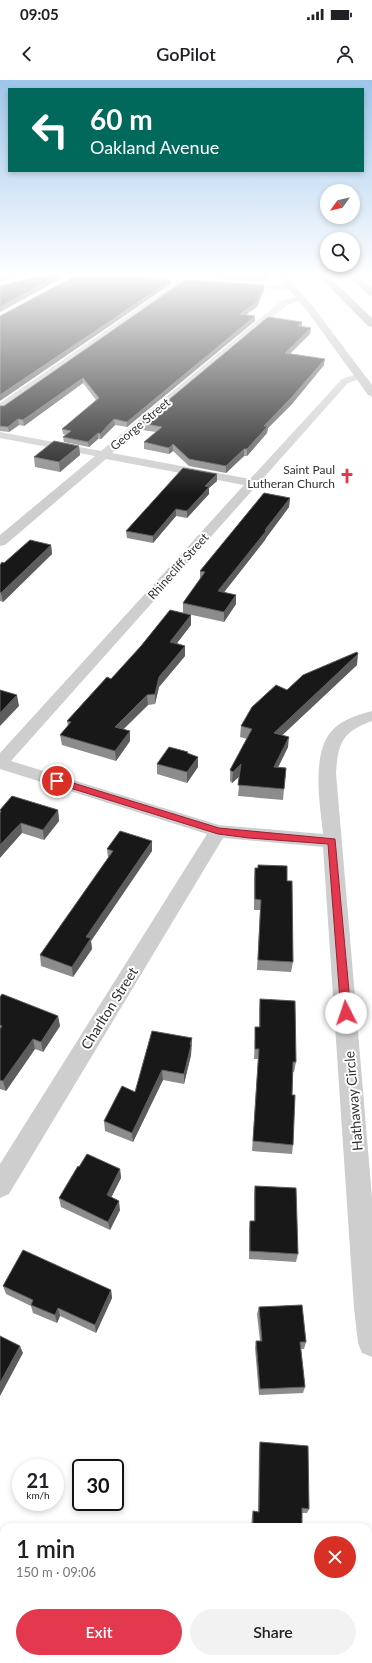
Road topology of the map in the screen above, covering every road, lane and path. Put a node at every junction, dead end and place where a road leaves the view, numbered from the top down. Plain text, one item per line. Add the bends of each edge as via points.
1 (88, 347) edge
2 (232, 347) edge
3 (338, 347) edge
4 (360, 376) junction
5 (372, 393) edge
6 (0, 408) edge
7 (0, 435) edge
8 (103, 456) junction
9 (252, 483) junction
10 (0, 542) edge
11 (372, 716) edge
12 (0, 763) edge
13 (218, 831) junction
14 (332, 841) junction
15 (0, 1186) edge
16 (372, 1343) edge

1 - 6 street
2 - 8 street, George Street
3 - 4 main road
4 - 5 main road
4 - 9 street, Rhinecliff Street via 345,381
7 - 8 street
8 - 9 street
8 - 10 street, George Street
9 - 12 street, Rhinecliff Street
11 - 14 street, Hathaway Circle via 344,728 336,734 331,744 327,772
12 - 13 street
13 - 14 street
13 - 15 street, Charlton Street
14 - 16 street, Hathaway Circle

